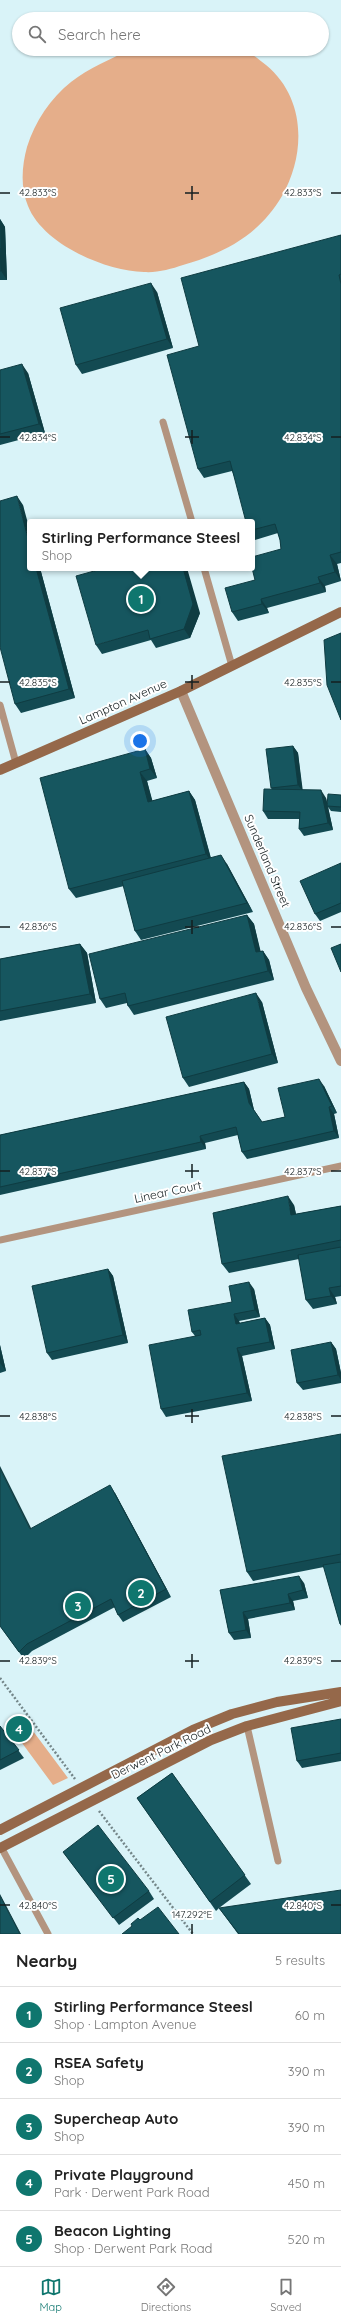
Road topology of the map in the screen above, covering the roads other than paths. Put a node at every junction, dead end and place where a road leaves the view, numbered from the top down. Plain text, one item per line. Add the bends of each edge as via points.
1 (163, 422) dead end
2 (191, 519) edge
3 (205, 571) edge
4 (341, 612) edge
5 (232, 666) junction
6 (181, 691) junction
7 (0, 705) edge
8 (16, 763) junction
9 (0, 770) edge
10 (341, 1061) edge
11 (341, 1166) edge
12 (0, 1240) edge
13 (341, 1692) edge
14 (341, 1701) edge
15 (247, 1726) junction
16 (0, 1830) edge
17 (1, 1847) edge
18 (278, 1861) dead end
19 (48, 1934) edge

1 - 2 lane
3 - 5 lane
4 - 5 street, Lampton Avenue
5 - 6 street, Lampton Avenue
6 - 8 street, Lampton Avenue
6 - 10 street, Sunderland Street via 306,988
7 - 8 lane
8 - 9 street, Lampton Avenue
11 - 12 lane, Linear Court
13 - 16 street, Derwent Park Road via 277,1702 232,1714 173,1740
14 - 15 street, Derwent Park Road
15 - 17 street, Derwent Park Road via 211,1740
15 - 18 lane
17 - 19 lane

